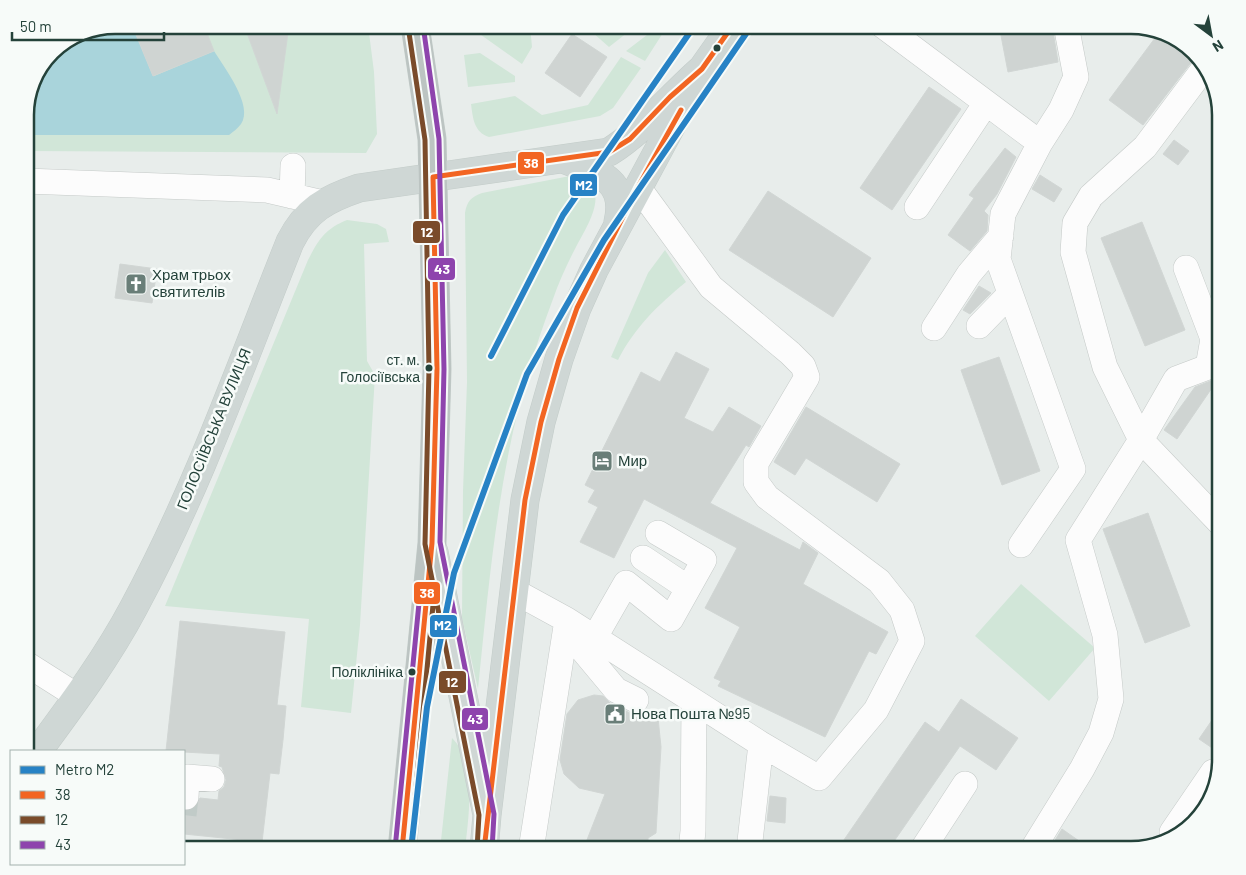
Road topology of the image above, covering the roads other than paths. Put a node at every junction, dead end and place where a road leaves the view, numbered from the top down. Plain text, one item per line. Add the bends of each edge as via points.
1 (416, 34) edge
2 (727, 34) edge
3 (898, 34) edge
4 (1068, 34) edge
5 (702, 69) junction
6 (1200, 73) edge
7 (986, 103) junction
8 (1040, 143) junction
9 (562, 159) junction
10 (293, 166) dead end
11 (433, 177) junction
12 (34, 181) edge
13 (638, 187) junction
14 (292, 196) junction
15 (323, 202) junction
16 (918, 208) dead end
17 (616, 228) junction
18 (1001, 236) junction
19 (1186, 268) dead end
20 (1010, 294) junction
21 (979, 326) dead end
22 (934, 328) dead end
23 (1212, 336) edge
24 (1212, 365) edge
25 (1141, 440) junction
26 (1212, 515) edge
27 (658, 533) dead end
28 (432, 544) junction
29 (1020, 545) dead end
30 (643, 558) dead end
31 (688, 588) junction
32 (514, 591) junction
33 (567, 620) junction
34 (595, 637) junction
35 (34, 670) edge
36 (77, 696) junction
37 (636, 700) dead end
38 (694, 702) junction
39 (761, 744) junction
40 (39, 750) edge
41 (1211, 775) edge
42 (212, 779) dead end
43 (965, 784) dead end
44 (186, 797) dead end
45 (487, 815) junction
46 (1175, 828) edge
47 (403, 841) edge
48 (485, 841) edge
49 (532, 841) edge
50 (692, 841) edge
51 (750, 841) edge
52 (928, 841) edge
53 (1038, 841) edge

1 - 11 highway via 432,138
2 - 5 main road
3 - 7 street
4 - 8 street via 1076,77
5 - 9 main road, ГОЛОСІЇВСЬКА ВУЛИЦЯ via 630,139 609,152
5 - 13 main road
6 - 25 street via 1144,147 1091,196 1075,223 1073,252 1105,367
7 - 8 street
7 - 16 street
8 - 18 street via 1003,214
9 - 11 main road, ГОЛОСІЇВСЬКА ВУЛИЦЯ
9 - 17 main road via 592,170 616,187 621,207
10 - 14 street
11 - 15 main road, ГОЛОСІЇВСЬКА ВУЛИЦЯ via 359,188
11 - 28 highway via 437,370
12 - 14 street via 267,190
13 - 17 main road
13 - 39 street via 710,288 803,366 807,377 756,463 756,482 767,497 879,580 902,610 912,641 876,710 819,778
14 - 15 street
15 - 36 main road, ГОЛОСІЇВСЬКА ВУЛИЦЯ via 300,224 290,242 168,542 101,664
17 - 32 main road via 577,308 544,413 525,500
18 - 20 street via 998,260
18 - 22 street via 969,274
19 - 23 street
20 - 21 street
20 - 29 street via 1073,469
24 - 25 street via 1176,379
25 - 26 street
25 - 53 street via 1078,540 1104,635 1111,699 1101,733
27 - 31 street via 704,560
28 - 45 main road
28 - 47 highway
30 - 31 street
31 - 34 street via 671,619 626,583
32 - 33 street
32 - 45 main road
33 - 34 street
33 - 37 street via 580,648 616,690
33 - 49 street
34 - 38 street
35 - 36 street
36 - 40 main road, ГОЛОСІЇВСЬКА ВУЛИЦЯ
38 - 39 street
38 - 50 street
39 - 51 street
41 - 46 street
42 - 44 street via 187,777
43 - 52 street
45 - 48 main road

